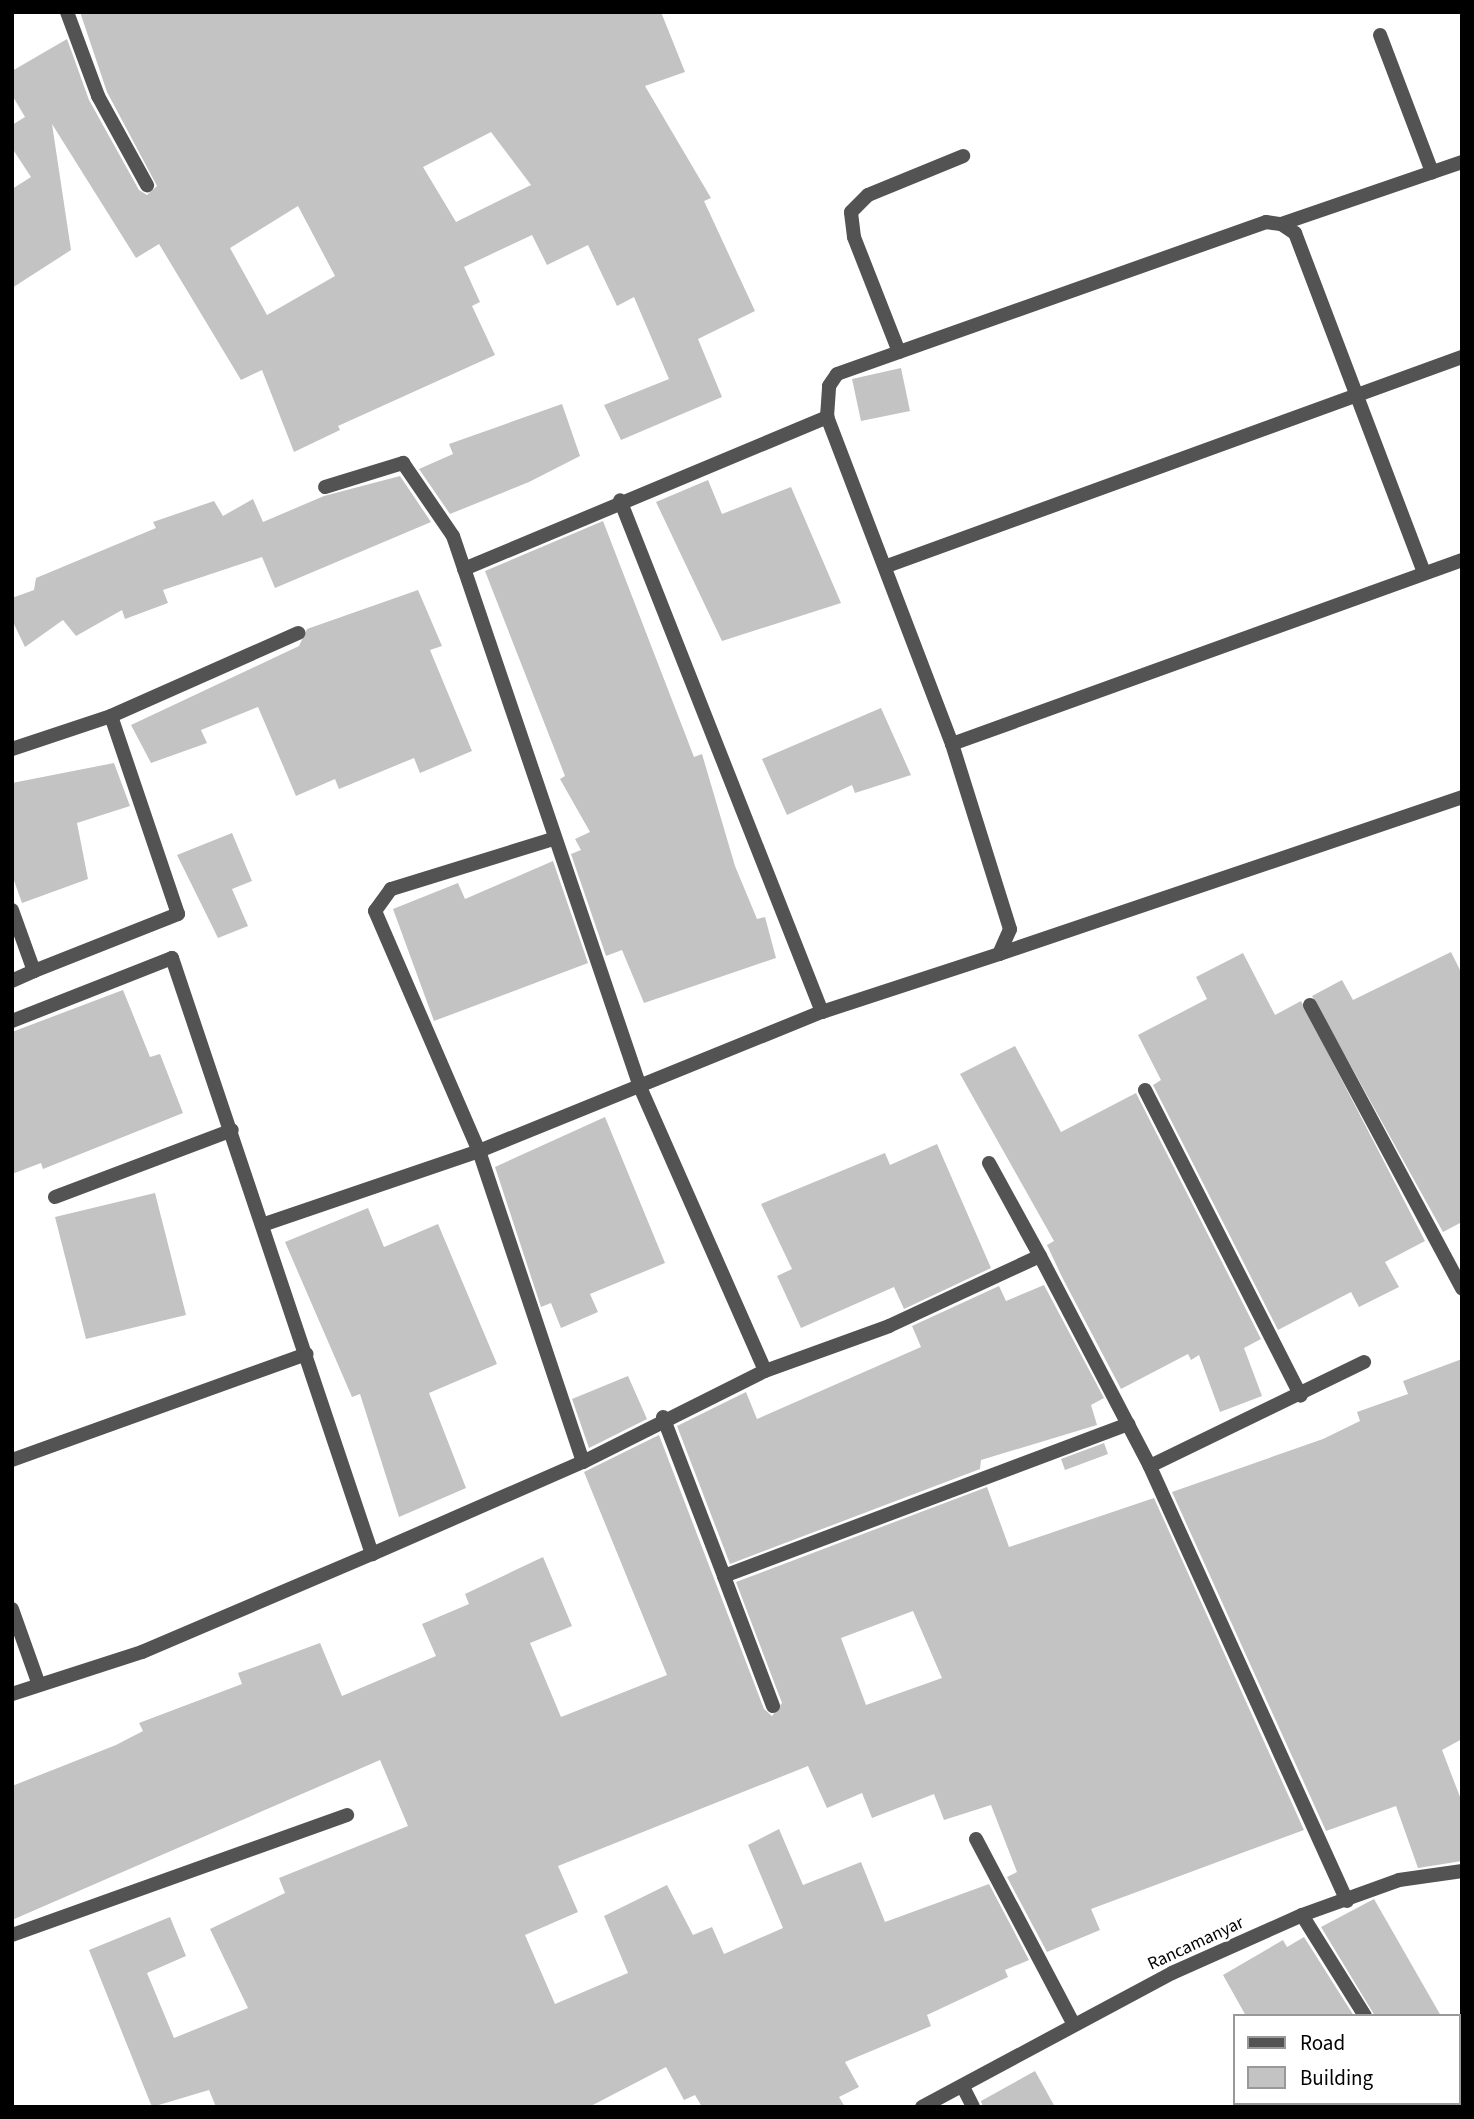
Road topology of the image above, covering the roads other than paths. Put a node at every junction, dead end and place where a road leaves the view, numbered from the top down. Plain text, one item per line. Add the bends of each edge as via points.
1 (67, 12) edge
2 (1380, 35) dead end
3 (964, 156) dead end
4 (1462, 162) edge
5 (1432, 172) junction
6 (147, 185) dead end
7 (1281, 224) junction
8 (899, 352) junction
9 (1462, 357) edge
10 (1354, 391) junction
11 (827, 417) junction
12 (325, 487) dead end
13 (621, 500) junction
14 (1462, 560) edge
15 (887, 566) junction
16 (464, 569) junction
17 (1424, 573) junction
18 (298, 632) dead end
19 (111, 716) junction
20 (952, 744) junction
21 (12, 749) edge
22 (1462, 797) edge
23 (553, 839) junction
24 (12, 910) edge
25 (999, 954) junction
26 (34, 971) junction
27 (12, 981) edge
28 (1310, 1005) dead end
29 (822, 1012) junction
30 (12, 1021) edge
31 (640, 1087) junction
32 (1145, 1090) dead end
33 (232, 1130) junction
34 (478, 1151) junction
35 (989, 1163) dead end
36 (55, 1197) dead end
37 (262, 1225) junction
38 (1040, 1256) junction
39 (1462, 1289) edge
40 (306, 1354) junction
41 (1364, 1362) dead end
42 (765, 1371) junction
43 (1301, 1396) junction
44 (663, 1417) junction
45 (1128, 1424) junction
46 (12, 1460) edge
47 (583, 1462) junction
48 (1150, 1466) junction
49 (372, 1554) junction
50 (724, 1576) junction
51 (12, 1609) edge
52 (38, 1682) junction
53 (12, 1694) edge
54 (774, 1706) dead end
55 (347, 1815) dead end
56 (976, 1839) dead end
57 (1462, 1871) edge
58 (1347, 1901) junction
59 (1302, 1915) junction
60 (12, 1935) edge
61 (1364, 2014) edge
62 (1074, 2025) junction
63 (963, 2087) junction
64 (922, 2107) edge
65 (973, 2107) edge

1 - 6 street via 98,96
2 - 5 street
3 - 8 street via 868,195 850,212 854,237
4 - 5 street
5 - 7 street
7 - 8 street via 1266,222
7 - 10 street via 1295,233
8 - 11 street via 837,374 829,386
9 - 10 street
10 - 15 street
10 - 17 street
11 - 13 street
11 - 15 street
12 - 16 street via 403,463 453,536
13 - 16 street
13 - 29 street
14 - 17 street
15 - 20 street
16 - 23 street
17 - 20 street
18 - 19 street
19 - 21 street
19 - 26 street via 178,914
20 - 25 street via 1010,929
22 - 25 street
23 - 31 street
23 - 34 street via 391,889 375,911
24 - 26 street
25 - 29 street
26 - 27 street
28 - 39 street
29 - 31 street
30 - 33 street via 172,958
31 - 34 street
31 - 42 street
32 - 43 street
33 - 36 street
33 - 37 street
34 - 37 street
34 - 47 street
35 - 38 street
37 - 40 street
38 - 42 street via 889,1326
38 - 45 street
40 - 46 street
40 - 49 street
41 - 43 street
42 - 44 street
43 - 48 street
44 - 47 street
44 - 50 street
45 - 48 street
45 - 50 street
47 - 49 street
48 - 58 street
49 - 52 street via 142,1652
50 - 54 street
51 - 52 street
52 - 53 street
55 - 60 street
56 - 62 street
57 - 58 street, Rancamanyar via 1399,1880
58 - 59 street, Rancamanyar
59 - 61 street
59 - 62 street, Rancamanyar
62 - 63 street, Rancamanyar
63 - 64 street, Rancamanyar
63 - 65 street

